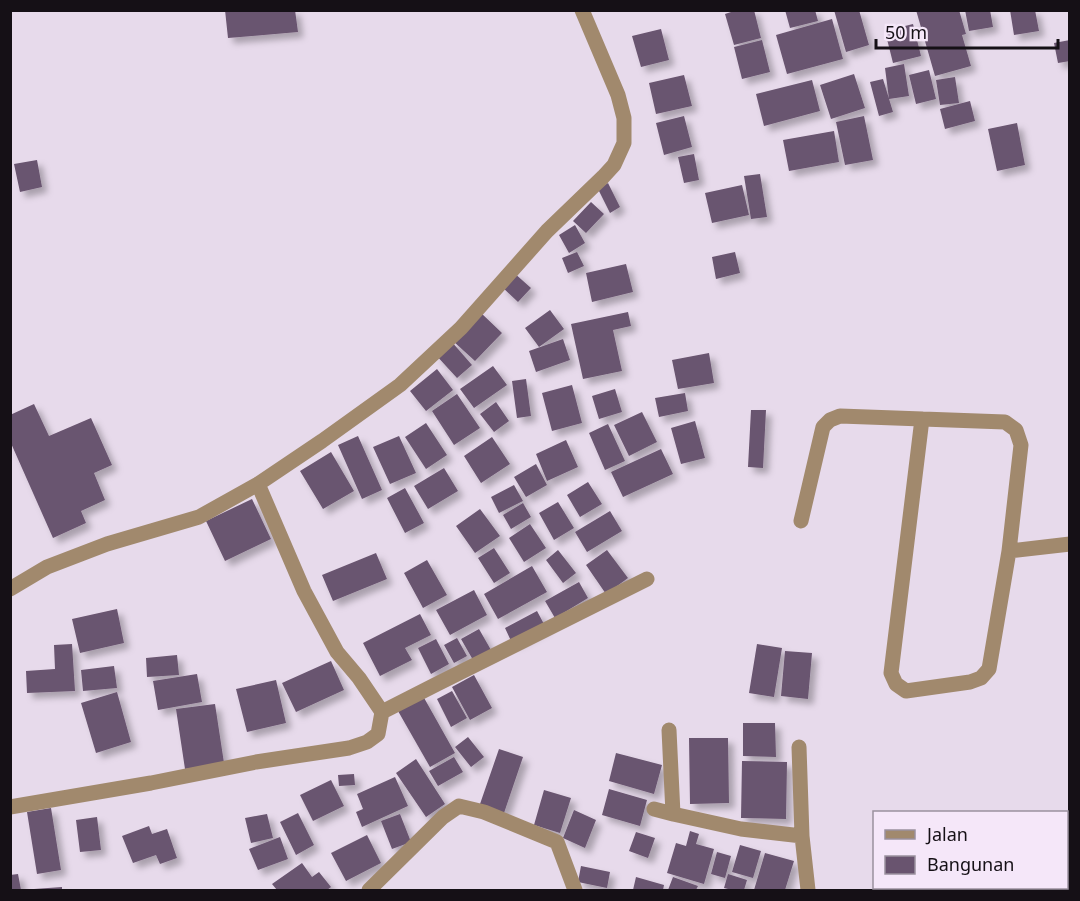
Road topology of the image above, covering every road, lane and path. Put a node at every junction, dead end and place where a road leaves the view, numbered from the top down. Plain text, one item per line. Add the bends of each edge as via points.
1 (582, 10) edge
2 (922, 419) junction
3 (258, 484) junction
4 (801, 521) dead end
5 (1070, 544) edge
6 (1009, 551) junction
7 (647, 579) dead end
8 (10, 589) edge
9 (382, 712) junction
10 (669, 730) dead end
11 (799, 747) dead end
12 (10, 807) edge
13 (654, 809) dead end
14 (673, 814) junction
15 (802, 836) junction
16 (369, 891) edge
17 (575, 891) edge
18 (808, 891) edge

1 - 3 street via 624,118 624,143 614,165 547,231 461,328 400,385
2 - 4 street via 840,416 830,420 823,427
2 - 6 street via 1005,422 1016,430 1021,445
2 - 6 street via 891,673 897,684 906,691 981,678 988,669
3 - 8 street via 199,517 107,544 47,567
3 - 9 street via 304,591 336,652
5 - 6 street
7 - 9 street
9 - 12 street via 378,734 349,748
10 - 14 street
11 - 15 street
13 - 14 street
14 - 15 street via 741,830
15 - 18 street
16 - 17 street via 459,806 557,842

